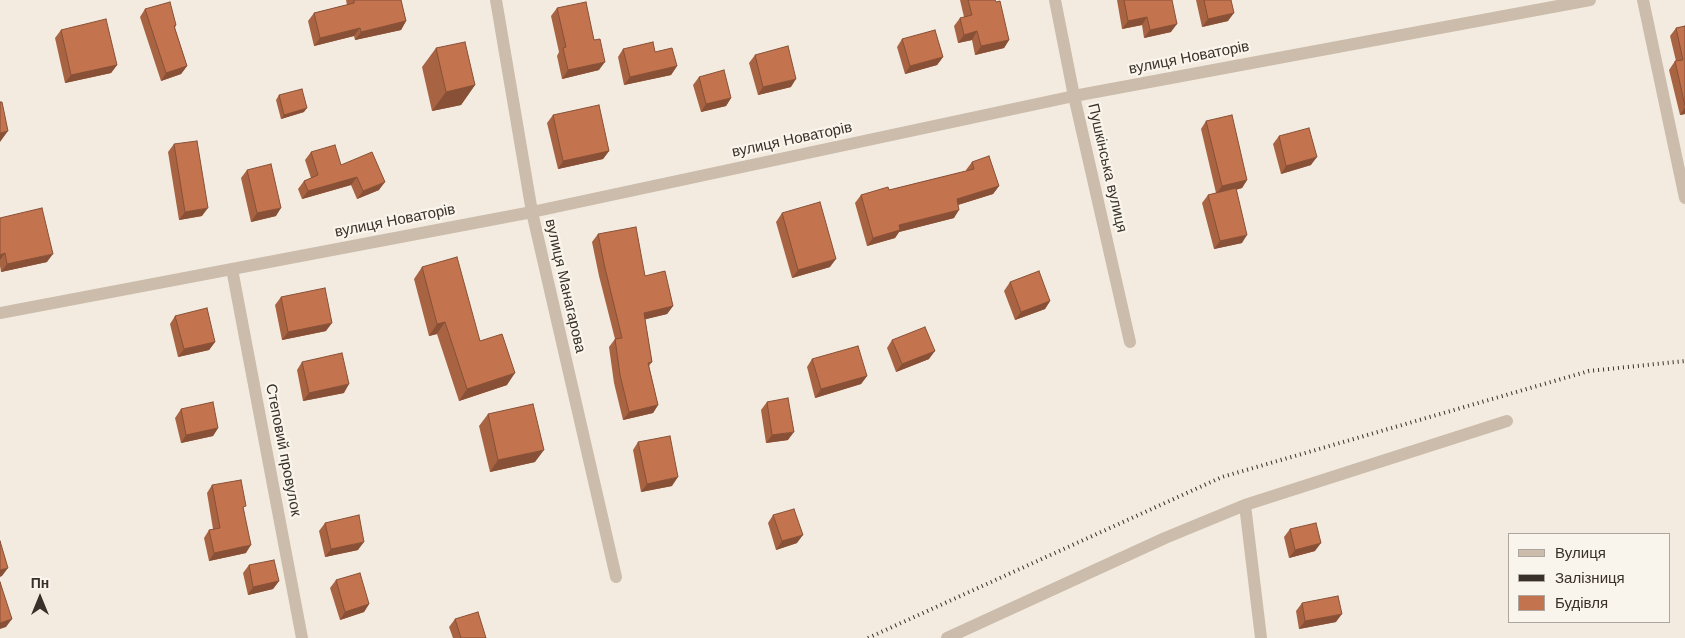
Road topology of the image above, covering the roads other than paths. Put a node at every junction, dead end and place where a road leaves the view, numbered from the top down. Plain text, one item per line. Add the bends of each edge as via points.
1 (496, 0) edge
2 (1055, 0) edge
3 (1590, 0) edge
4 (1643, 0) edge
5 (1074, 96) junction
6 (1685, 198) edge
7 (532, 212) junction
8 (232, 269) junction
9 (0, 313) edge
10 (1130, 342) dead end
11 (1506, 422) dead end
12 (1245, 505) junction
13 (616, 577) dead end
14 (302, 638) edge
15 (947, 638) edge
16 (1261, 638) edge

1 - 7 street, вулиця Манагарова
2 - 5 street, Пушкінська вулиця
3 - 5 street, вулиця Новаторів
4 - 6 street
5 - 7 street, вулиця Новаторів
5 - 10 street, Пушкінська вулиця
7 - 8 street, вулиця Новаторів
7 - 13 street, вулиця Манагарова
8 - 9 street, вулиця Новаторів
8 - 14 street, Степовий провулок
11 - 12 street
12 - 15 street
12 - 16 street

